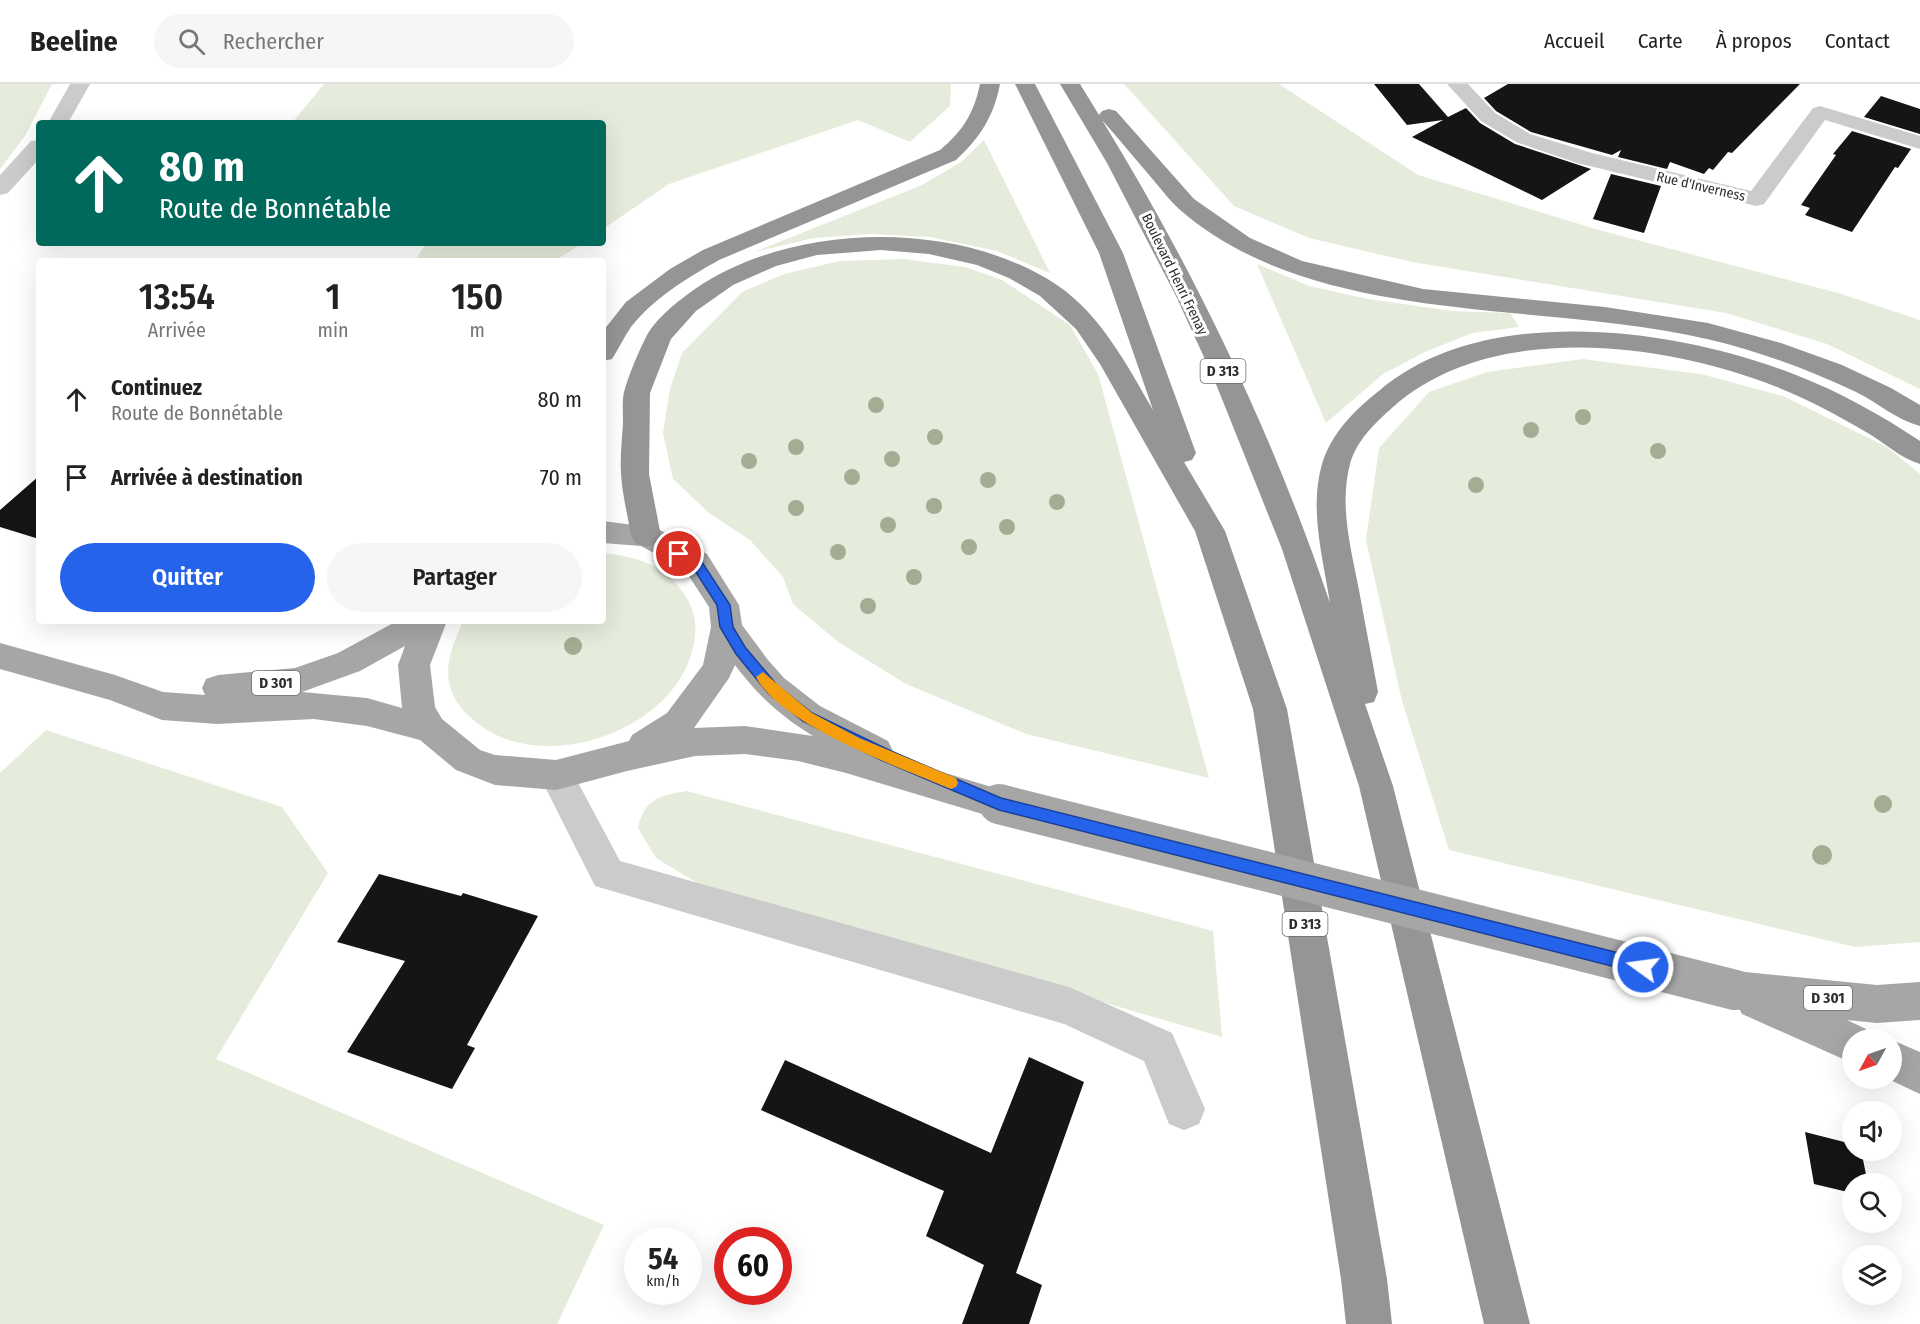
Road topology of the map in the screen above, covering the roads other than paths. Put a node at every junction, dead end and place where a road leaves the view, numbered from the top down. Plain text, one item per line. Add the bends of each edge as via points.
1 (80, 84) edge
2 (990, 84) edge
3 (1025, 84) edge
4 (1070, 84) edge
5 (1084, 84) edge
6 (1457, 84) edge
7 (60, 120) edge
8 (1920, 143) edge
9 (36, 149) edge
10 (0, 188) edge
11 (606, 346) edge
12 (1920, 417) edge
13 (1920, 454) edge
14 (1210, 531) junction
15 (606, 532) edge
16 (646, 536) junction
17 (419, 624) edge
18 (430, 624) edge
19 (727, 627) junction
20 (0, 656) edge
21 (115, 688) junction
22 (430, 729) junction
23 (627, 756) junction
24 (556, 775) junction
25 (999, 804) junction
26 (1388, 835) junction
27 (1735, 990) junction
28 (1920, 1001) edge
29 (1842, 1038) edge
30 (1902, 1065) edge
31 (1920, 1074) edge
32 (1184, 1109) dead end
33 (1369, 1324) edge
34 (1508, 1324) edge

1 - 7 street
2 - 11 highway via 987,107 966,140 948,155 711,255 675,274 641,300
3 - 14 highway, D 313 via 1111,254
4 - 26 highway, Boulevard Henri Frenay / D 313 via 1150,222 1227,379 1297,549 1376,786
5 - 12 highway via 1186,204 1242,243 1294,266 1424,296 1594,313 1708,331 1833,371
6 - 8 street, Rue d'Inverness via 1488,117 1523,138 1585,158 1756,199 1820,112
9 - 10 street
13 - 26 highway via 1847,407 1787,381 1729,360 1664,345 1606,340 1507,345 1463,354 1422,371 1394,390 1343,445 1333,483 1331,520
14 - 16 highway via 1112,362 1085,323 1050,291 985,260 929,247 880,243 816,248 746,270 687,306 659,336 637,393 636,474
14 - 33 highway, D 313 via 1270,710
15 - 16 main road
16 - 19 main road via 696,562 724,605
17 - 21 main road, D 301 via 349,662 295,681 246,687
18 - 22 main road via 414,665 419,708
19 - 23 main road via 718,669 679,723
19 - 25 main road, D 301 via 740,651 772,689 807,717 854,742
20 - 21 main road, D 301
21 - 22 main road, D 301 via 162,706 217,710 314,705 367,712
22 - 24 main road via 468,760 495,770
23 - 24 main road
23 - 25 main road, D 301 via 695,742 772,743 846,758
24 - 32 street via 608,874 1069,1006 1158,1047
25 - 27 main road, D 301, bridge
26 - 34 highway, D 313
27 - 28 main road, D 301 via 1877,1004
27 - 29 main road, D 301
30 - 31 main road

